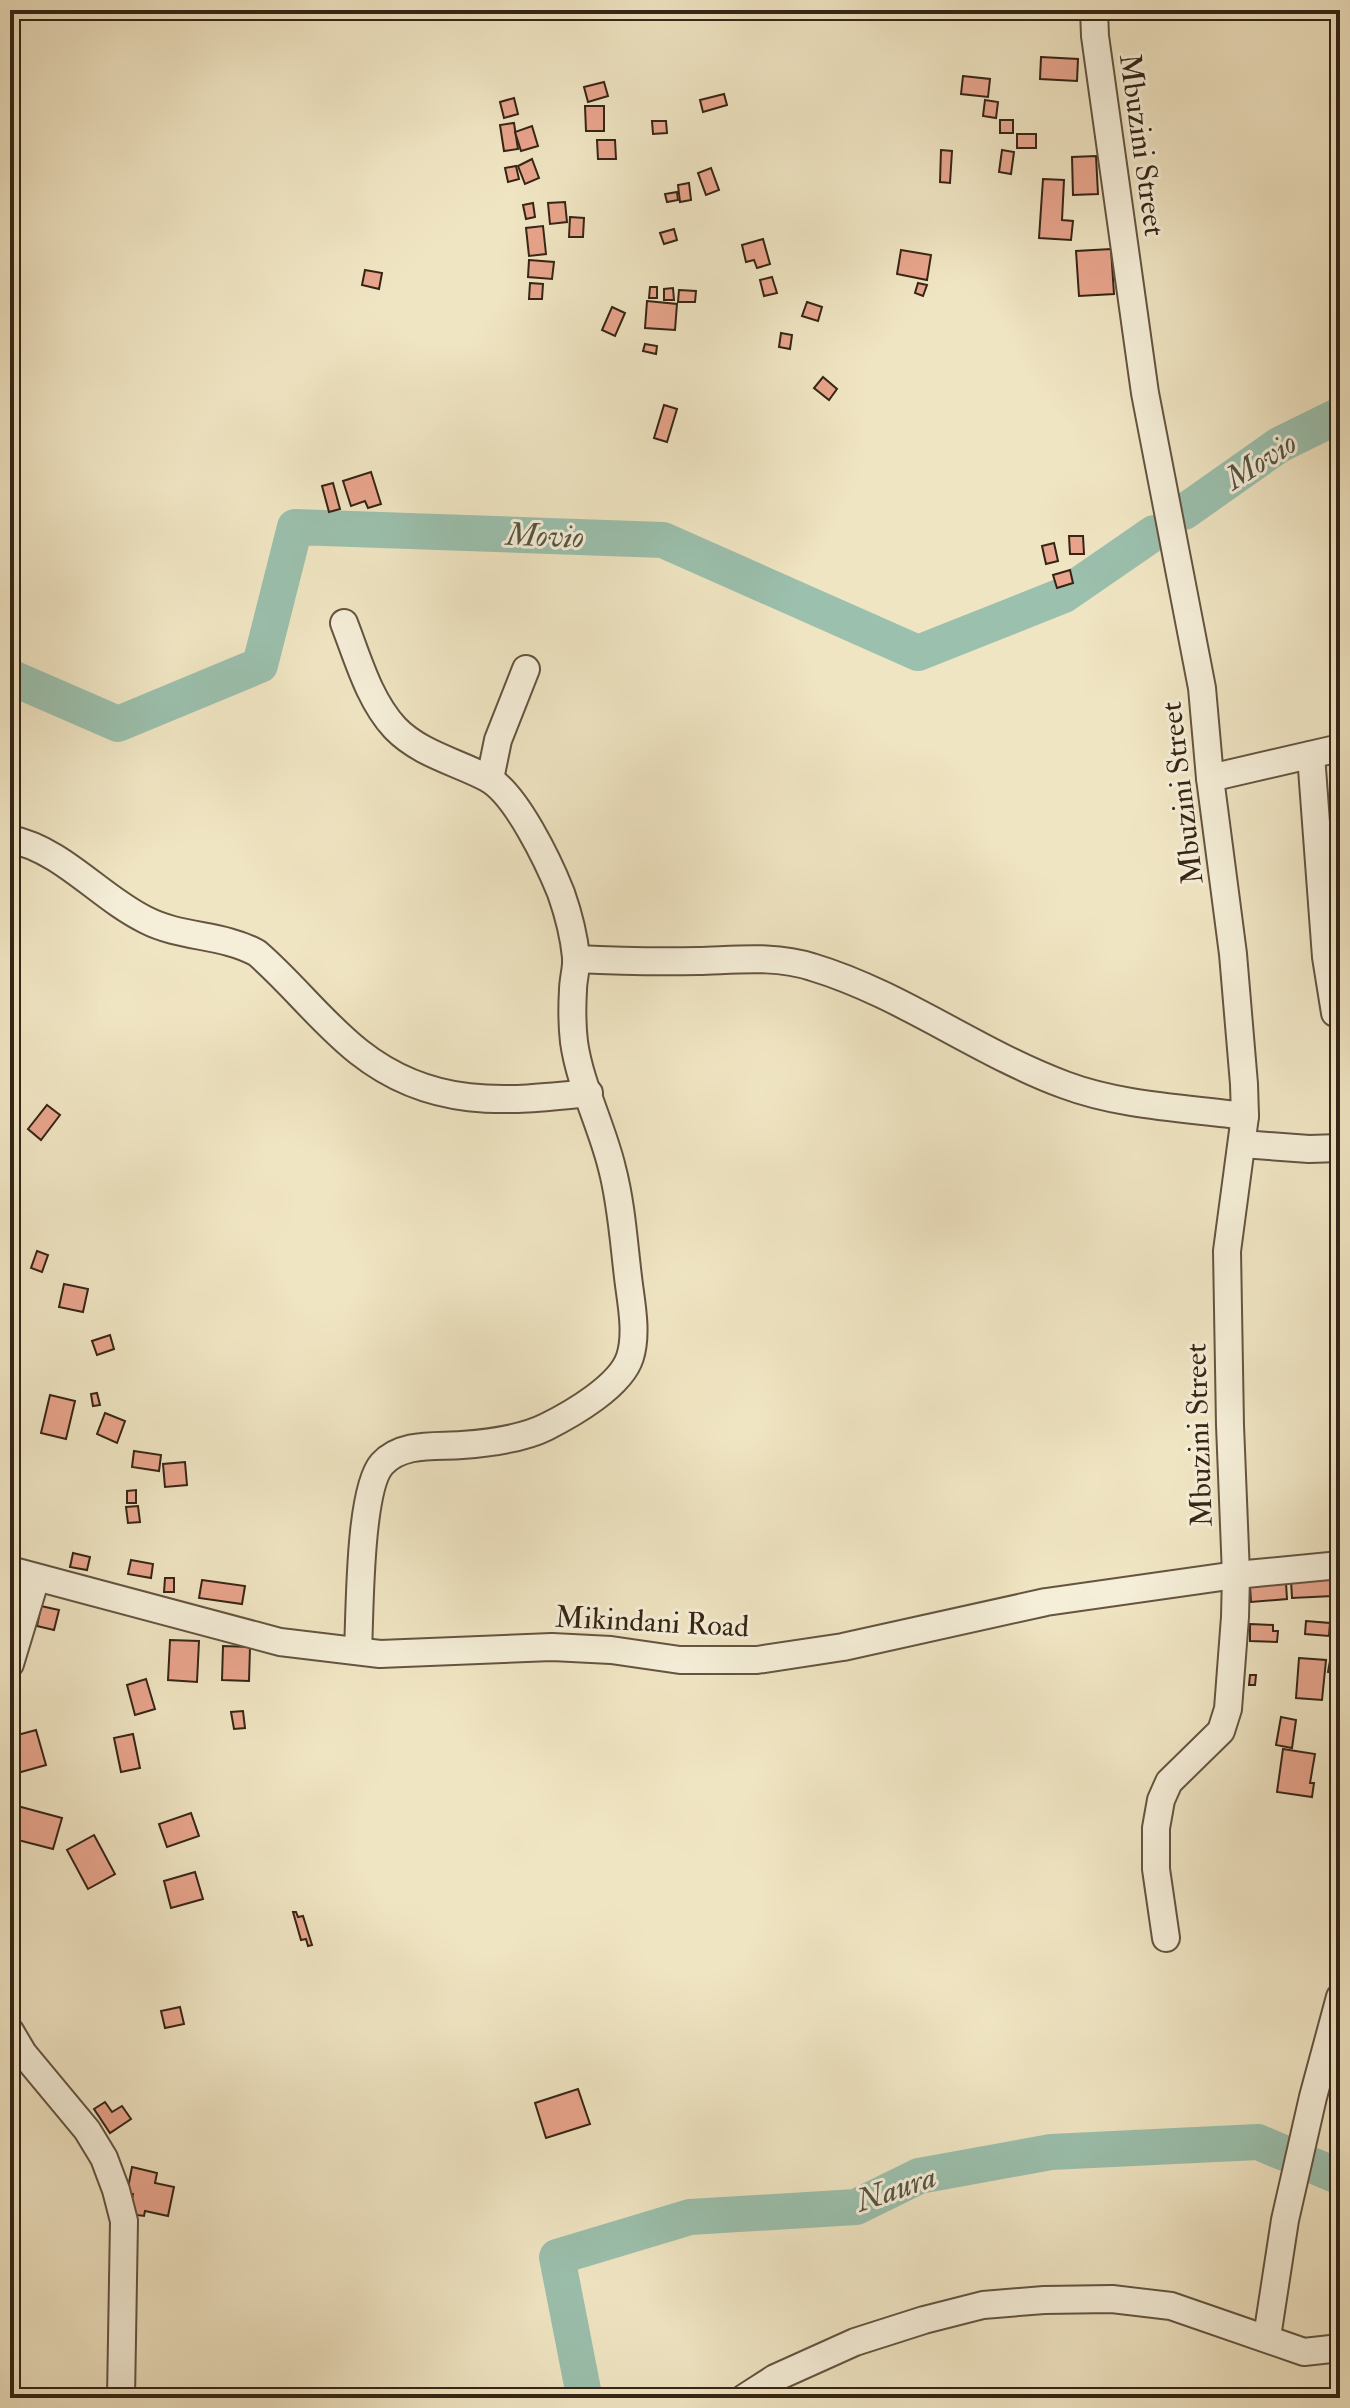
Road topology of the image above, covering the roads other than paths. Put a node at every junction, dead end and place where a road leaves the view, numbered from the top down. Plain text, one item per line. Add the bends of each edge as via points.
1 (1094, 10) edge
2 (344, 623) dead end
3 (526, 669) dead end
4 (1340, 748) edge
5 (1311, 755) junction
6 (1210, 778) junction
7 (490, 779) junction
8 (10, 839) edge
9 (576, 959) junction
10 (1335, 1013) dead end
11 (589, 1093) junction
12 (1245, 1116) junction
13 (1242, 1144) junction
14 (1340, 1148) edge
15 (1340, 1565) edge
16 (10, 1570) edge
17 (1236, 1575) junction
18 (36, 1578) junction
19 (358, 1651) junction
20 (10, 1664) edge
21 (1166, 1938) dead end
22 (1340, 1997) edge
23 (10, 2031) edge
24 (1267, 2337) junction
25 (1340, 2348) edge
26 (121, 2398) edge
27 (744, 2398) edge

1 - 6 street, Mbuzini Street via 1142,379 1202,688
2 - 7 street via 372,692 399,732 428,752
3 - 7 street via 498,740
4 - 5 street
5 - 6 street
5 - 10 street via 1322,919
6 - 12 street, Mbuzini Street via 1241,1027
7 - 9 street via 544,852
8 - 11 street via 55,857 145,920 257,953 358,1051 417,1086 467,1098 516,1100
9 - 11 street via 574,1043
9 - 12 street via 789,961 899,1002 1066,1085 1098,1095
11 - 19 street via 613,1170 620,1215 631,1300 630,1359 593,1399 543,1429 466,1445 411,1448 380,1465 366,1516
12 - 13 street, Mbuzini Street
13 - 14 street
13 - 17 street, Mbuzini Street via 1227,1251
15 - 17 street, Mikindani Road
16 - 18 street, Mikindani Road
17 - 19 street, Mikindani Road via 1046,1602 843,1647 757,1660 680,1660 552,1647
17 - 21 street, Mbuzini Street via 1228,1709 1221,1731 1169,1782 1161,1800 1156,1869
18 - 19 street, Mikindani Road via 280,1642
18 - 20 street
22 - 24 street via 1285,2220
23 - 26 street via 87,2130 116,2190 124,2221
24 - 25 street via 1304,2352
24 - 27 street via 1171,2306 1112,2299 983,2305 855,2342

